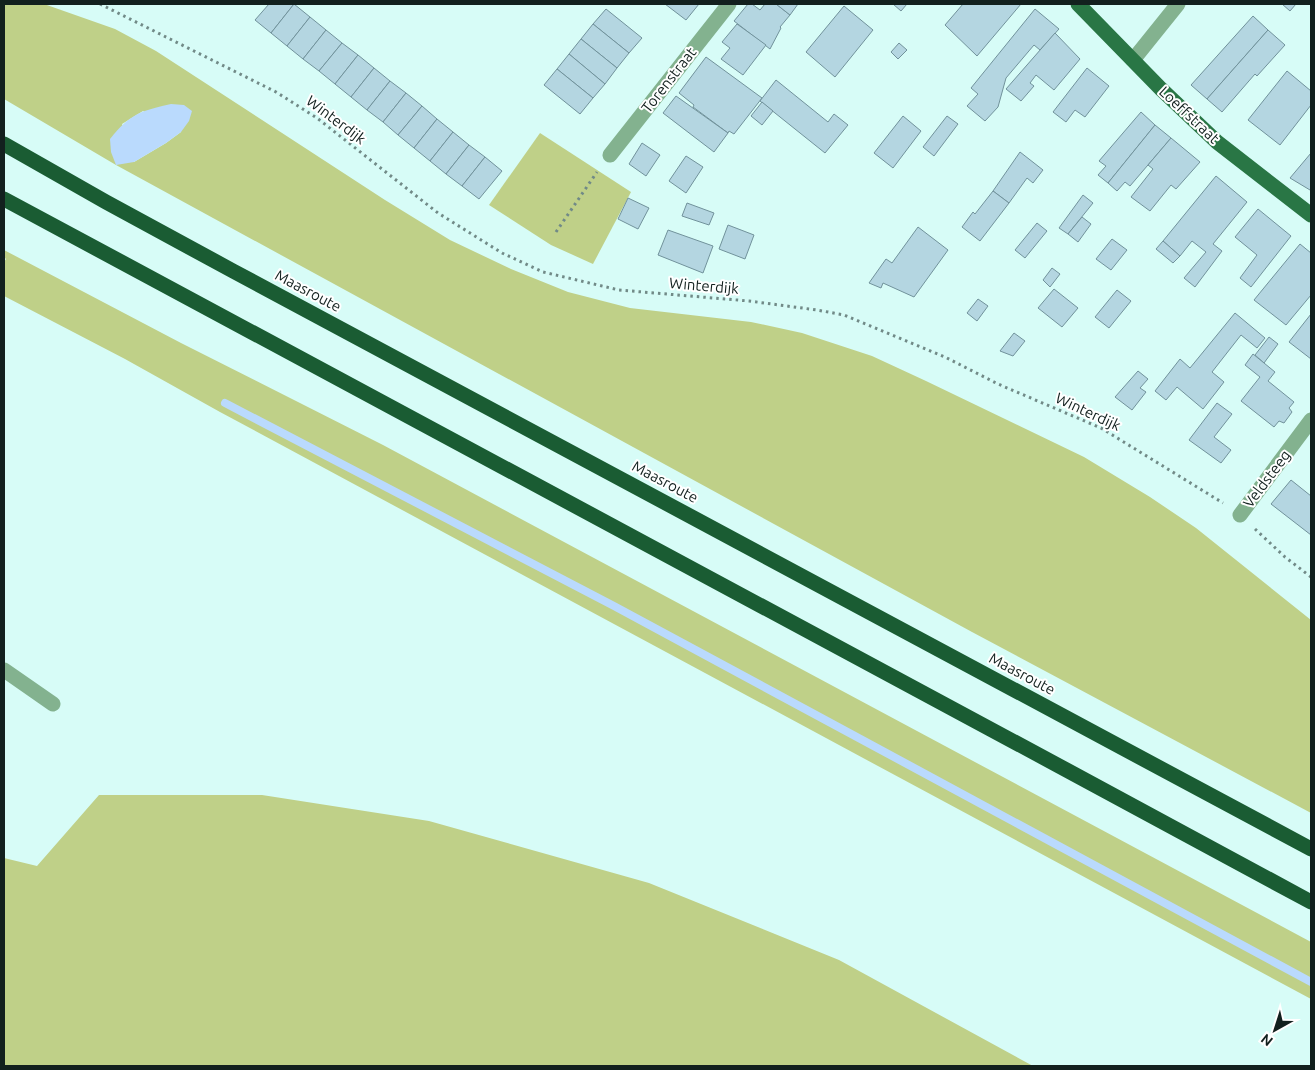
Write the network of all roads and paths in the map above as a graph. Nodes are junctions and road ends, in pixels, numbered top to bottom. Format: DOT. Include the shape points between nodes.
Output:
graph roads {
  1 [pos="100,4"];
  2 [pos="729,4"];
  3 [pos="1078,4"];
  4 [pos="1178,4"];
  5 [pos="1133,60"];
  6 [pos="4,144"];
  7 [pos="610,155"];
  8 [pos="4,199"];
  9 [pos="1311,215"];
  10 [pos="556,232"];
  11 [pos="1311,420"];
  12 [pos="1240,515"];
  13 [pos="1311,577"];
  14 [pos="4,670"];
  15 [pos="53,704"];
  16 [pos="1311,849"];
  17 [pos="1311,902"];
  1 -- 12 [label="path, Winterdijk" via="276,92 317,118 438,213 502,253 543,272 619,290 844,315 1101,428"];
  2 -- 7 [label="street, Torenstraat"];
  3 -- 5 [label="main road, Loeffstraat"];
  4 -- 5 [label="street"];
  5 -- 9 [label="main road, Loeffstraat" via="1217,142"];
  6 -- 16 [label="highway, Maasroute" via="233,271"];
  7 -- 10 [label="path"];
  8 -- 17 [label="highway"];
  11 -- 12 [label="street, Veldsteeg"];
  12 -- 13 [label="path, Winterdijk"];
  14 -- 15 [label="street"];
}
